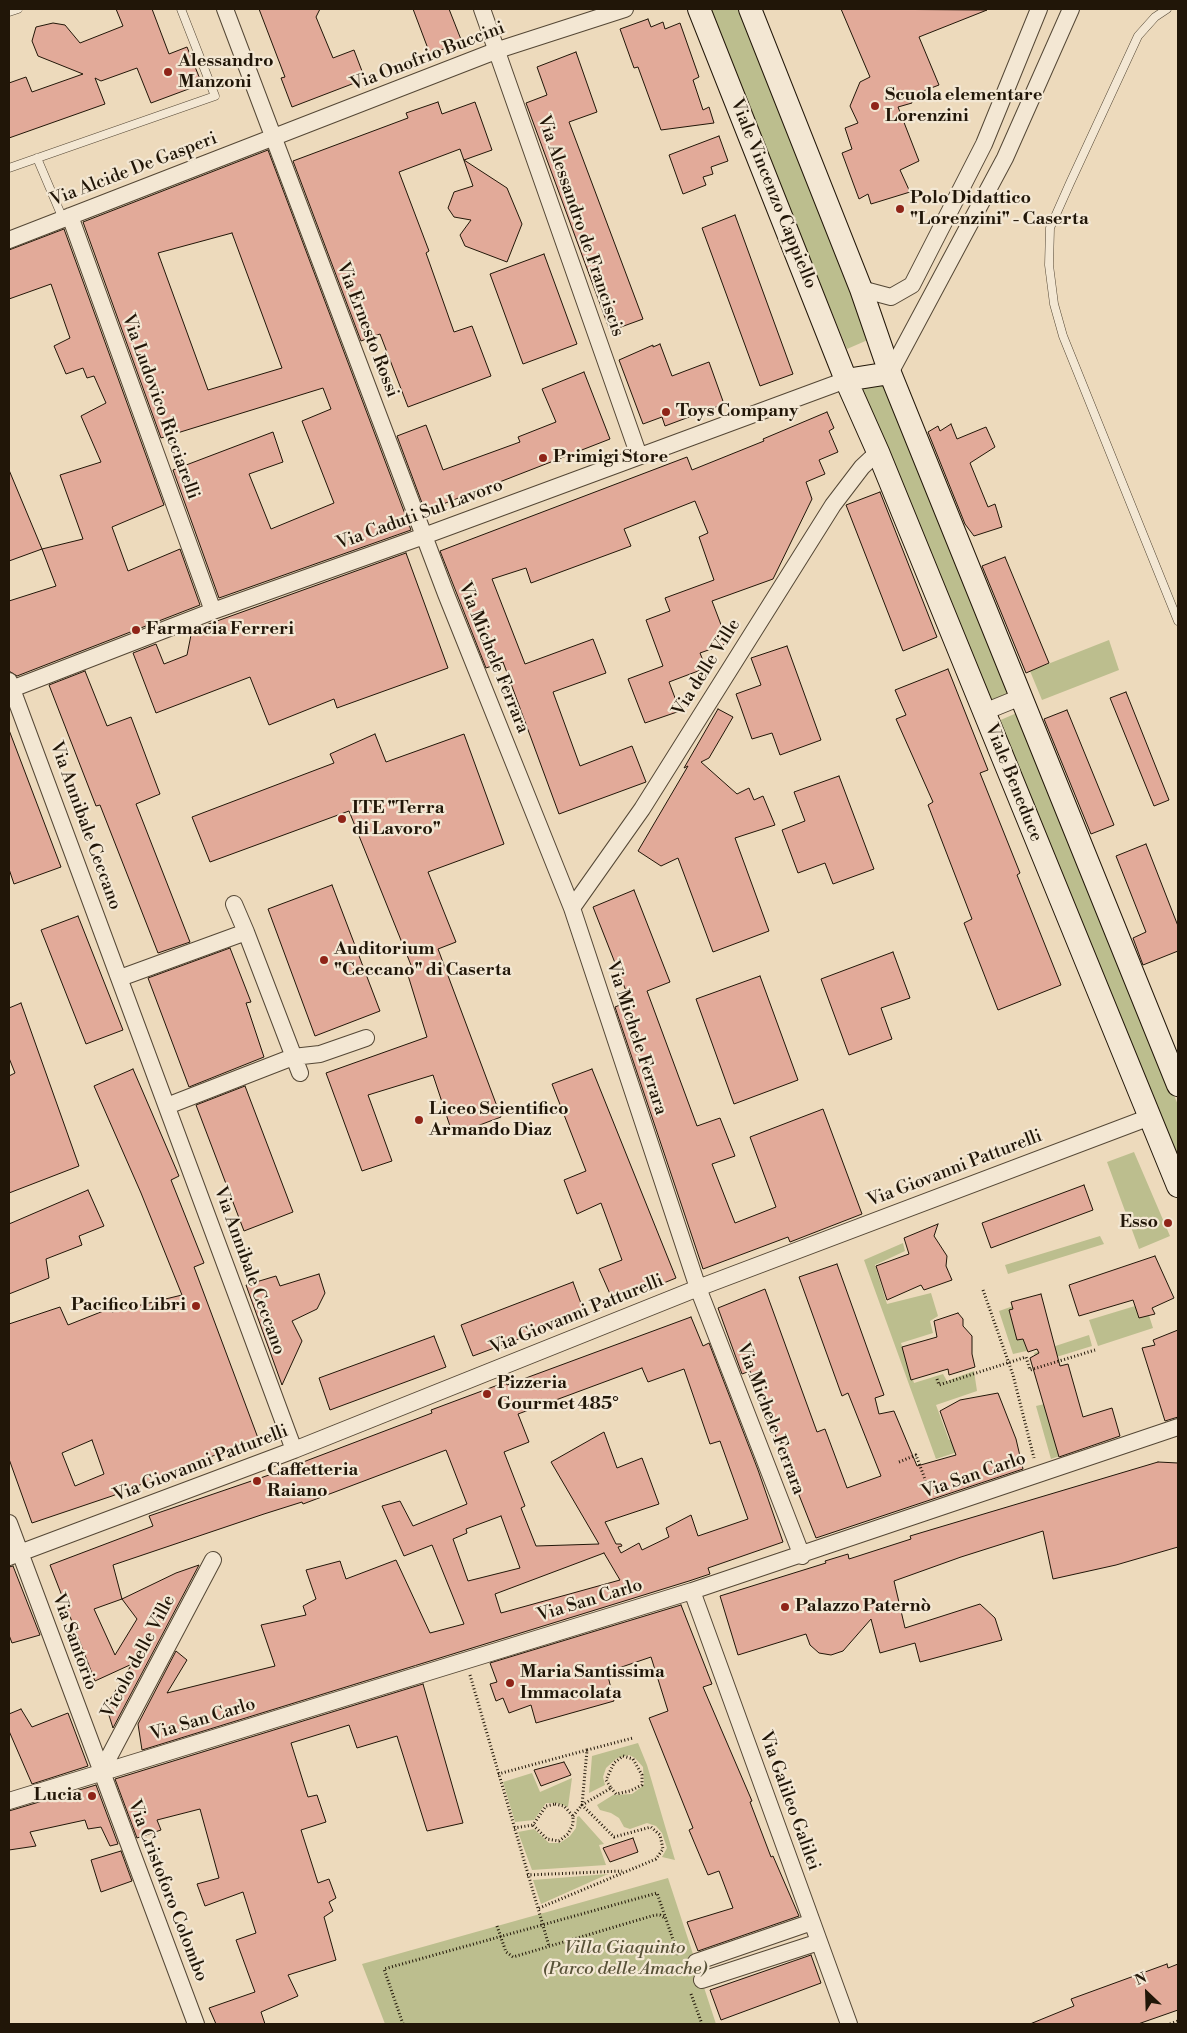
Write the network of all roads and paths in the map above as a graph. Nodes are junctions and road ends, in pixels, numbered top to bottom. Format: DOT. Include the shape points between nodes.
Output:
graph roads {
  1 [pos="18,9"];
  2 [pos="181,9"];
  3 [pos="225,9"];
  4 [pos="482,9"];
  5 [pos="625,9"];
  6 [pos="699,9"];
  7 [pos="750,9"];
  8 [pos="1039,9"];
  9 [pos="1071,9"];
  10 [pos="1167,9"];
  11 [pos="9,12"];
  12 [pos="597,13"];
  13 [pos="498,50"];
  14 [pos="273,138"];
  15 [pos="37,158"];
  16 [pos="9,168"];
  17 [pos="66,217"];
  18 [pos="9,240"];
  19 [pos="861,289"];
  20 [pos="890,373"];
  21 [pos="846,380"];
  22 [pos="878,452"];
  23 [pos="639,456"];
  24 [pos="424,536"];
  25 [pos="213,611"];
  26 [pos="1178,621"];
  27 [pos="10,686"];
  28 [pos="1021,697"];
  29 [pos="984,712"];
  30 [pos="234,904"];
  31 [pos="572,908"];
  32 [pos="246,932"];
  33 [pos="120,978"];
  34 [pos="366,1038"];
  35 [pos="293,1056"];
  36 [pos="300,1073"];
  37 [pos="1178,1085"];
  38 [pos="167,1106"];
  39 [pos="1150,1117"];
  40 [pos="1178,1186"];
  41 [pos="698,1288"];
  42 [pos="983,1290"];
  43 [pos="1095,1350"];
  44 [pos="1009,1362"];
  45 [pos="937,1379"];
  46 [pos="1175,1431"];
  47 [pos="294,1450"];
  48 [pos="898,1462"];
  49 [pos="1038,1475"];
  50 [pos="936,1510"];
  51 [pos="9,1522"];
  52 [pos="14,1555"];
  53 [pos="802,1556"];
  54 [pos="213,1560"];
  55 [pos="692,1591"];
  56 [pos="466,1660"];
  57 [pos="633,1738"];
  58 [pos="587,1750"];
  59 [pos="101,1772"];
  60 [pos="498,1774"];
  61 [pos="611,1788"];
  62 [pos="9,1801"];
  63 [pos="582,1805"];
  64 [pos="573,1816"];
  65 [pos="534,1825"];
  66 [pos="514,1828"];
  67 [pos="626,1870"];
  68 [pos="527,1875"];
  69 [pos="537,1909"];
  70 [pos="666,1918"];
  71 [pos="812,1922"];
  72 [pos="543,1925"];
  73 [pos="497,1926"];
  74 [pos="501,1937"];
  75 [pos="819,1942"];
  76 [pos="549,1946"];
  77 [pos="688,1961"];
  78 [pos="695,1983"];
  79 [pos="1178,2021"];
  80 [pos="196,2024"];
  81 [pos="403,2024"];
  82 [pos="702,2024"];
  83 [pos="849,2024"];
  84 [pos="1170,2024"];
  1 -- 11 [label="lane"];
  2 -- 15 [label="lane" via="215,96"];
  3 -- 14 [label="street, Via Ernesto Rossi"];
  4 -- 13 [label="street, Via Alessandro de Franciscis"];
  5 -- 12 [label="street, Via Onofrio Buccini"];
  6 -- 21 [label="street, Viale Vincenzo Cappiello"];
  7 -- 19 [label="street"];
  8 -- 19 [label="street" via="984,144 912,285 892,297"];
  9 -- 20 [label="street" via="1005,158"];
  10 -- 26 [label="lane" via="1138,36 1070,182 1050,228 1049,264 1054,304 1064,336"];
  12 -- 13 [label="street, Via Onofrio Buccini"];
  13 -- 14 [label="street, Via Onofrio Buccini"];
  13 -- 23 [label="street, Via Alessandro de Franciscis"];
  14 -- 17 [label="street, Via Alcide De Gasperi"];
  14 -- 24 [label="street, Via Ernesto Rossi"];
  15 -- 16 [label="lane"];
  15 -- 17 [label="lane"];
  17 -- 18 [label="street, Via Alcide De Gasperi"];
  17 -- 25 [label="street, Via Ludovico Ricciarelli"];
  19 -- 20 [label="street"];
  20 -- 21 [label="street"];
  20 -- 28 [label="street"];
  21 -- 22 [label="street, Viale Beneduce"];
  21 -- 23 [label="street, Via Caduti Sul Lavoro"];
  22 -- 29 [label="street, Viale Beneduce"];
  22 -- 31 [label="street, Via delle Ville" via="862,467 833,506 642,810"];
  23 -- 24 [label="street, Via Caduti Sul Lavoro"];
  24 -- 25 [label="street, Via Caduti Sul Lavoro"];
  24 -- 31 [label="street, Via Michele Ferrara"];
  25 -- 27 [label="street, Via Caduti Sul Lavoro"];
  27 -- 33 [label="street, Via Annibale Ceccano"];
  28 -- 29 [label="street"];
  28 -- 37 [label="street"];
  29 -- 39 [label="street, Viale Beneduce"];
  30 -- 32 [label="street"];
  31 -- 41 [label="street, Via Michele Ferrara"];
  32 -- 33 [label="street"];
  32 -- 35 [label="street"];
  33 -- 38 [label="street, Via Annibale Ceccano"];
  34 -- 35 [label="street" via="320,1054"];
  35 -- 36 [label="street"];
  35 -- 38 [label="street"];
  38 -- 47 [label="street, Via Annibale Ceccano"];
  39 -- 40 [label="street, Viale Beneduce"];
  39 -- 41 [label="street, Via Giovanni Patturelli"];
  41 -- 47 [label="street, Via Giovanni Patturelli"];
  41 -- 53 [label="street, Via Michele Ferrara"];
  42 -- 44 [label="path"];
  43 -- 44 [label="path" via="1030,1370 1026,1357"];
  44 -- 45 [label="path" via="939,1385"];
  44 -- 49 [label="path"];
  46 -- 49 [label="street, Via San Carlo"];
  47 -- 52 [label="street, Via Giovanni Patturelli"];
  48 -- 50 [label="path" via="916,1455"];
  49 -- 50 [label="street, Via San Carlo"];
  50 -- 53 [label="street, Via San Carlo"];
  51 -- 52 [label="street, Via Santorio"];
  52 -- 59 [label="street, Via Santorio"];
  53 -- 55 [label="street, Via San Carlo"];
  54 -- 59 [label="street, Vicolo delle Ville"];
  55 -- 56 [label="street, Via San Carlo"];
  55 -- 71 [label="street, Via Galileo Galilei"];
  56 -- 59 [label="street, Via San Carlo"];
  56 -- 60 [label="path"];
  57 -- 58 [label="path"];
  58 -- 60 [label="path"];
  58 -- 63 [label="path"];
  59 -- 62 [label="street, Via San Carlo"];
  59 -- 80 [label="street, Via Cristoforo Colombo"];
  60 -- 66 [label="path"];
  61 -- 61 [label="path" via="606,1780 614,1763 623,1756 633,1759 642,1775 642,1785 616,1794"];
  61 -- 63 [label="path"];
  63 -- 64 [label="path"];
  63 -- 67 [label="path" via="614,1837 651,1827 660,1835 663,1849 656,1859"];
  64 -- 65 [label="path" via="564,1806 554,1804 546,1806"];
  64 -- 65 [label="path" via="568,1834 560,1841 547,1839"];
  65 -- 66 [label="path"];
  66 -- 68 [label="path"];
  67 -- 68 [label="path"];
  67 -- 69 [label="path"];
  68 -- 69 [label="path"];
  69 -- 72 [label="path"];
  70 -- 72 [label="path" via="657,1893"];
  70 -- 76 [label="path" via="654,1915"];
  70 -- 77 [label="path"];
  71 -- 75 [label="street, Via Galileo Galilei"];
  71 -- 77 [label="street"];
  72 -- 74 [label="path"];
  72 -- 76 [label="path"];
  73 -- 74 [label="path"];
  74 -- 76 [label="path" via="506,1952 513,1957"];
  74 -- 81 [label="path" via="384,1969"];
  75 -- 78 [label="street"];
  75 -- 83 [label="street, Via Galileo Galilei"];
  78 -- 82 [label="path"];
  79 -- 84 [label="path"];
}
